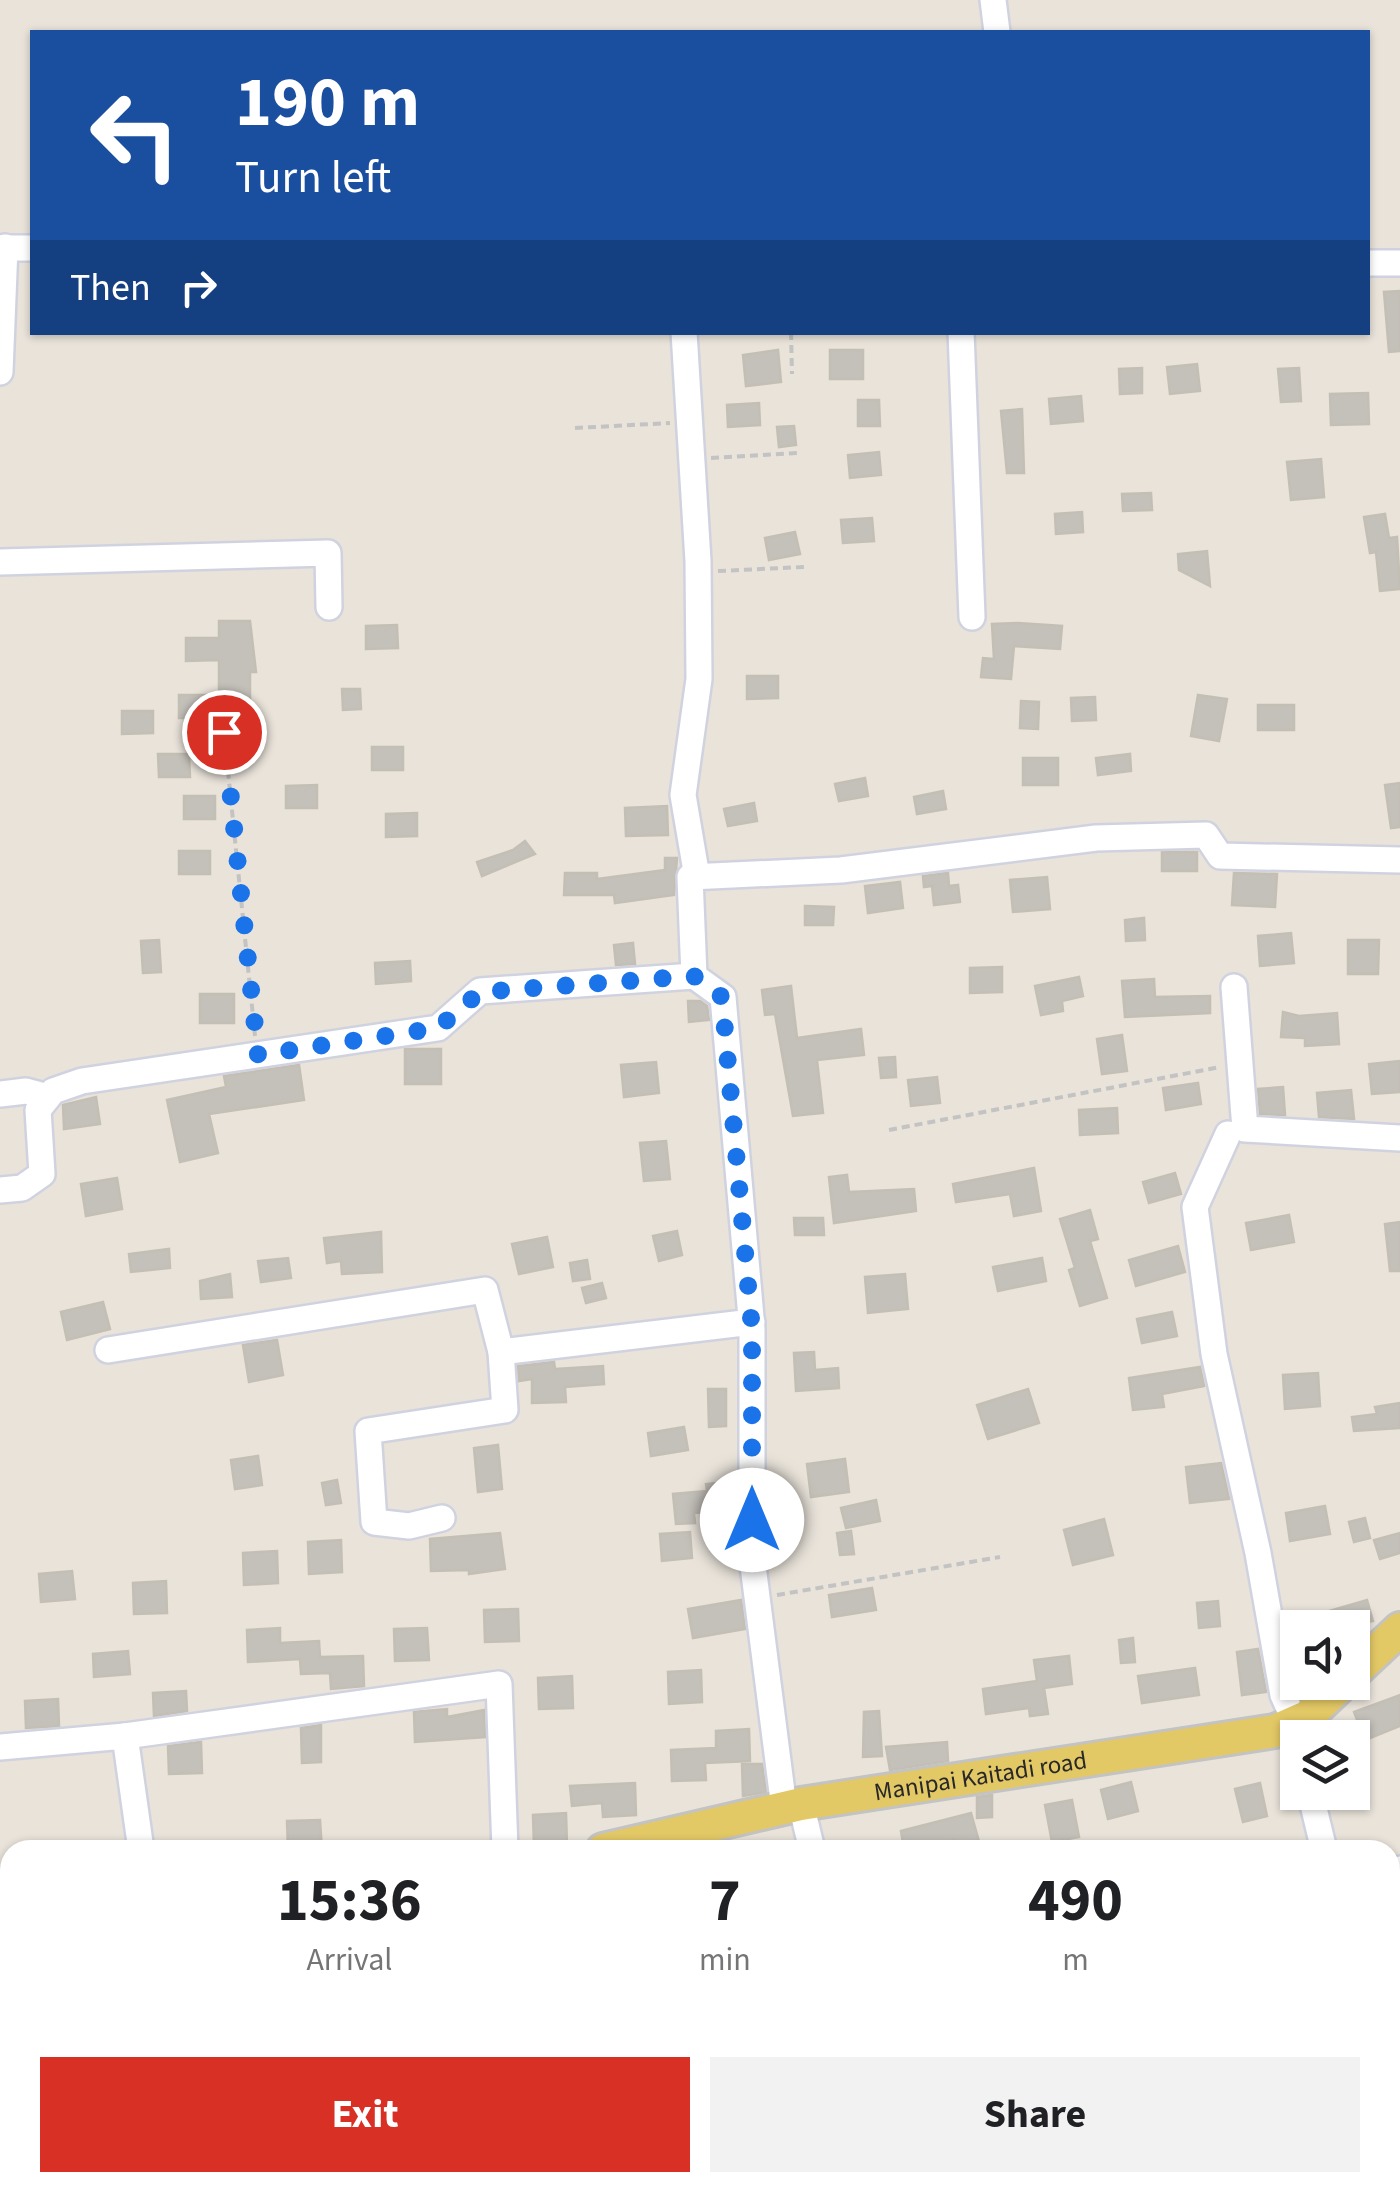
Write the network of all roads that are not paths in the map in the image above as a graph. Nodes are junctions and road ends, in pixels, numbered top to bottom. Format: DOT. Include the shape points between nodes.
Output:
graph roads {
  1 [pos="993,0"];
  2 [pos="997,30"];
  3 [pos="2,247"];
  4 [pos="30,248"];
  5 [pos="1400,262"];
  6 [pos="1370,263"];
  7 [pos="684,335"];
  8 [pos="961,335"];
  9 [pos="0,372"];
  10 [pos="0,562"];
  11 [pos="329,606"];
  12 [pos="972,617"];
  13 [pos="1400,860"];
  14 [pos="697,877"];
  15 [pos="694,976"];
  16 [pos="1234,987"];
  17 [pos="0,1094"];
  18 [pos="48,1096"];
  19 [pos="1228,1134"];
  20 [pos="1400,1138"];
  21 [pos="0,1190"];
  22 [pos="752,1322"];
  23 [pos="108,1350"];
  24 [pos="501,1352"];
  25 [pos="442,1518"];
  26 [pos="1400,1629"];
  27 [pos="1370,1657"];
  28 [pos="1326,1700"];
  29 [pos="1292,1720"];
  30 [pos="1306,1720"];
  31 [pos="1280,1733"];
  32 [pos="125,1736"];
  33 [pos="0,1747"];
  34 [pos="792,1806"];
  35 [pos="1314,1810"];
  36 [pos="140,1840"];
  37 [pos="504,1840"];
  38 [pos="645,1840"];
  39 [pos="807,1840"];
  40 [pos="1322,1840"];
  1 -- 2 [label="street"];
  3 -- 4 [label="street"];
  3 -- 9 [label="street"];
  5 -- 6 [label="street"];
  7 -- 14 [label="street" via="699,679 682,795"];
  8 -- 12 [label="street"];
  10 -- 11 [label="street" via="328,553"];
  13 -- 14 [label="street" via="1220,856 1206,835 1192,835 1096,838 841,870"];
  14 -- 15 [label="street" via="690,877"];
  15 -- 18 [label="street" via="480,992 438,1028 82,1081"];
  15 -- 22 [label="street" via="722,997"];
  16 -- 20 [label="street" via="1245,1128"];
  17 -- 18 [label="street"];
  18 -- 21 [label="street" via="38,1110 42,1174 22,1188"];
  19 -- 29 [label="street" via="1195,1208 1214,1354"];
  22 -- 24 [label="street"];
  22 -- 34 [label="street" via="752,1558"];
  23 -- 24 [label="street" via="486,1290"];
  24 -- 25 [label="street" via="505,1410 368,1431 374,1522 409,1526"];
  26 -- 27 [label="main road"];
  28 -- 30 [label="main road, Manipai Kaitadi road"];
  31 -- 34 [label="main road, Manipai Kaitadi road"];
  32 -- 33 [label="street"];
  32 -- 36 [label="street"];
  32 -- 37 [label="street" via="499,1684"];
  34 -- 38 [label="main road, Manipai Kaitadi road"];
  34 -- 39 [label="street"];
  35 -- 40 [label="street"];
}
